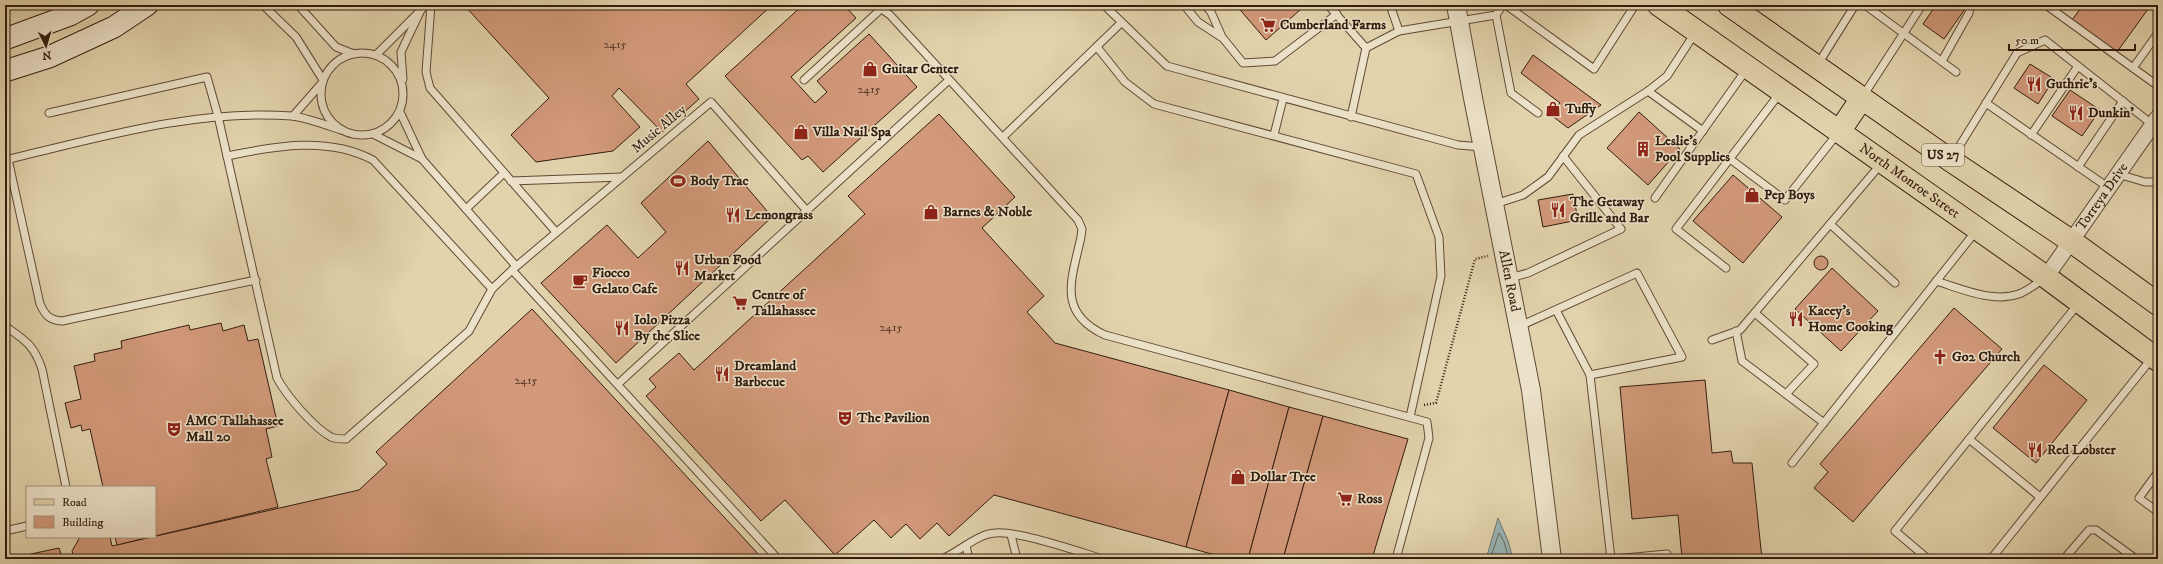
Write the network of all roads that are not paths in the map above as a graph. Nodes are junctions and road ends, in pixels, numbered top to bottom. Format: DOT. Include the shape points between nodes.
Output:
graph roads {
  1 [pos="88,5"];
  2 [pos="147,5"];
  3 [pos="263,5"];
  4 [pos="298,5"];
  5 [pos="426,5"];
  6 [pos="431,5"];
  7 [pos="1104,5"];
  8 [pos="1184,5"];
  9 [pos="1204,5"];
  10 [pos="1328,5"];
  11 [pos="1390,5"];
  12 [pos="1504,5"];
  13 [pos="1635,5"];
  14 [pos="1659,5"];
  15 [pos="1855,5"];
  16 [pos="1865,5"];
  17 [pos="1922,5"];
  18 [pos="1970,5"];
  19 [pos="2046,5"];
  20 [pos="879,7"];
  21 [pos="1737,7"];
  22 [pos="2054,7"];
  23 [pos="420,12"];
  24 [pos="1458,13"];
  25 [pos="1337,14"];
  26 [pos="1496,15"];
  27 [pos="1121,23"];
  28 [pos="1399,31"];
  29 [pos="1696,31"];
  30 [pos="1904,33"];
  31 [pos="2158,33"];
  32 [pos="1222,37"];
  33 [pos="5,39"];
  34 [pos="1097,47"];
  35 [pos="1366,48"];
  36 [pos="354,54"];
  37 [pos="376,55"];
  38 [pos="1942,61"];
  39 [pos="1817,66"];
  40 [pos="2078,66"];
  41 [pos="1748,67"];
  42 [pos="2133,68"];
  43 [pos="5,71"];
  44 [pos="1956,72"];
  45 [pos="804,80"];
  46 [pos="949,80"];
  47 [pos="322,82"];
  48 [pos="403,85"];
  49 [pos="2158,86"];
  50 [pos="1648,91"];
  51 [pos="1782,91"];
  52 [pos="1283,98"];
  53 [pos="1862,98"];
  54 [pos="2123,101"];
  55 [pos="1986,103"];
  56 [pos="49,112"];
  57 [pos="400,112"];
  58 [pos="1538,114"];
  59 [pos="218,116"];
  60 [pos="293,116"];
  61 [pos="1351,117"];
  62 [pos="2155,121"];
  63 [pos="341,130"];
  64 [pos="1702,131"];
  65 [pos="1839,132"];
  66 [pos="373,134"];
  67 [pos="2031,135"];
  68 [pos="1274,136"];
  69 [pos="1003,137"];
  70 [pos="1483,147"];
  71 [pos="227,156"];
  72 [pos="1563,156"];
  73 [pos="6,159"];
  74 [pos="422,159"];
  75 [pos="1730,159"];
  76 [pos="1950,160"];
  77 [pos="1883,162"];
  78 [pos="2078,167"];
  79 [pos="504,173"];
  80 [pos="2118,174"];
  81 [pos="622,176"];
  82 [pos="511,181"];
  83 [pos="2158,182"];
  84 [pos="2109,188"];
  85 [pos="1655,198"];
  86 [pos="1495,204"];
  87 [pos="466,209"];
  88 [pos="807,211"];
  89 [pos="1830,224"];
  90 [pos="1978,229"];
  91 [pos="556,232"];
  92 [pos="2071,241"];
  93 [pos="514,268"];
  94 [pos="1726,268"];
  95 [pos="2046,277"];
  96 [pos="1509,278"];
  97 [pos="256,280"];
  98 [pos="1936,281"];
  99 [pos="1895,283"];
  100 [pos="492,289"];
  101 [pos="2080,302"];
  102 [pos="2158,304"];
  103 [pos="1556,310"];
  104 [pos="1755,313"];
  105 [pos="5,326"];
  106 [pos="1518,326"];
  107 [pos="1736,331"];
  108 [pos="1712,340"];
  109 [pos="2156,358"];
  110 [pos="1590,375"];
  111 [pos="618,384"];
  112 [pos="1786,394"];
  113 [pos="1410,417"];
  114 [pos="1824,423"];
  115 [pos="1969,439"];
  116 [pos="1792,463"];
  117 [pos="2158,472"];
  118 [pos="66,486"];
  119 [pos="2040,497"];
  120 [pos="2158,512"];
  121 [pos="26,526"];
  122 [pos="5,531"];
  123 [pos="1011,535"];
  124 [pos="966,546"];
  125 [pos="1667,554"];
  126 [pos="778,559"];
  127 [pos="942,559"];
  128 [pos="969,559"];
  129 [pos="1017,559"];
  130 [pos="1103,559"];
  131 [pos="1396,559"];
  132 [pos="1552,559"];
  133 [pos="1611,559"];
  134 [pos="1614,559"];
  135 [pos="1928,559"];
  136 [pos="1991,559"];
  137 [pos="2064,559"];
  138 [pos="2134,559"];
  1 -- 33 [label="main road" via="70,15"];
  2 -- 43 [label="main road" via="114,27 49,57"];
  3 -- 47 [label="lane" via="296,38"];
  4 -- 36 [label="lane" via="336,47"];
  5 -- 23 [label="lane"];
  6 -- 79 [label="lane" via="426,72 430,88"];
  7 -- 27 [label="lane"];
  8 -- 32 [label="lane" via="1198,22"];
  9 -- 32 [label="lane" via="1211,12"];
  10 -- 25 [label="lane"];
  11 -- 28 [label="lane"];
  12 -- 13 [label="lane" via="1594,69"];
  12 -- 26 [label="lane"];
  14 -- 29 [label="main road, North Monroe Street / US 27"];
  15 -- 39 [label="lane"];
  16 -- 30 [label="lane"];
  17 -- 30 [label="lane"];
  18 -- 38 [label="lane" via="1969,13"];
  19 -- 22 [label="lane"];
  20 -- 45 [label="lane"];
  20 -- 46 [label="lane" via="890,15"];
  21 -- 39 [label="main road, US 27"];
  22 -- 42 [label="lane"];
  23 -- 37 [label="lane"];
  23 -- 48 [label="lane" via="401,52"];
  24 -- 26 [label="lane"];
  24 -- 28 [label="lane"];
  24 -- 70 [label="street, Allen Road"];
  25 -- 32 [label="lane" via="1275,61 1243,63"];
  25 -- 35 [label="lane"];
  26 -- 58 [label="lane" via="1511,93"];
  27 -- 34 [label="lane"];
  27 -- 52 [label="lane" via="1167,66"];
  28 -- 35 [label="lane"];
  29 -- 41 [label="main road, North Monroe Street / US 27"];
  29 -- 50 [label="lane" via="1667,76"];
  30 -- 38 [label="lane"];
  30 -- 53 [label="lane"];
  31 -- 42 [label="lane"];
  34 -- 68 [label="lane" via="1125,82 1154,104"];
  34 -- 69 [label="lane"];
  35 -- 61 [label="lane"];
  36 -- 37 [label="lane" via="362,52"];
  36 -- 47 [label="lane" via="336,61"];
  37 -- 48 [label="lane" via="388,61 398,72"];
  38 -- 44 [label="lane"];
  39 -- 53 [label="main road, US 27"];
  40 -- 54 [label="lane"];
  40 -- 55 [label="lane" via="2045,40 2017,53"];
  40 -- 67 [label="lane"];
  41 -- 51 [label="main road, North Monroe Street / US 27"];
  41 -- 64 [label="lane"];
  42 -- 49 [label="lane"];
  46 -- 69 [label="lane"];
  46 -- 88 [label="lane"];
  47 -- 60 [label="lane"];
  47 -- 63 [label="lane" via="320,97 324,110 331,122"];
  48 -- 57 [label="lane" via="404,98"];
  50 -- 64 [label="lane"];
  50 -- 72 [label="lane" via="1579,135"];
  51 -- 65 [label="main road, North Monroe Street / US 27"];
  51 -- 75 [label="lane"];
  52 -- 61 [label="lane"];
  52 -- 68 [label="lane"];
  53 -- 65 [label="main road"];
  53 -- 76 [label="main road, US 27"];
  54 -- 62 [label="lane"];
  54 -- 78 [label="lane"];
  55 -- 67 [label="lane"];
  55 -- 76 [label="lane"];
  56 -- 59 [label="lane, Music Alley" via="207,77"];
  57 -- 66 [label="lane" via="392,123"];
  57 -- 74 [label="lane"];
  59 -- 60 [label="lane"];
  59 -- 71 [label="lane, Music Alley"];
  59 -- 73 [label="lane" via="173,122"];
  60 -- 63 [label="lane"];
  61 -- 70 [label="lane" via="1458,145"];
  62 -- 80 [label="street, Torreya Drive"];
  63 -- 66 [label="lane" via="354,135"];
  64 -- 85 [label="lane"];
  65 -- 75 [label="lane" via="1785,200"];
  65 -- 77 [label="main road, North Monroe Street / US 27"];
  66 -- 74 [label="lane"];
  67 -- 78 [label="lane"];
  68 -- 113 [label="lane" via="1416,174 1439,236 1441,276"];
  69 -- 113 [label="lane" via="1078,220 1082,229 1070,291 1077,314 1093,329"];
  70 -- 86 [label="street, Allen Road"];
  71 -- 97 [label="lane, Music Alley"];
  71 -- 100 [label="lane" via="311,144 347,149 373,160"];
  72 -- 86 [label="lane" via="1548,177 1523,195"];
  72 -- 96 [label="lane" via="1621,229 1528,273"];
  73 -- 97 [label="lane" via="40,304 44,314 52,320 62,322"];
  74 -- 87 [label="lane"];
  75 -- 94 [label="lane" via="1676,229"];
  76 -- 92 [label="main road, US 27"];
  77 -- 89 [label="lane"];
  77 -- 90 [label="main road, North Monroe Street / US 27"];
  78 -- 84 [label="lane"];
  79 -- 82 [label="lane"];
  79 -- 87 [label="lane"];
  80 -- 83 [label="lane" via="2144,182"];
  80 -- 84 [label="street, Torreya Drive"];
  81 -- 82 [label="lane"];
  81 -- 88 [label="lane, Music Alley" via="712,102"];
  81 -- 91 [label="lane, Music Alley"];
  82 -- 91 [label="lane"];
  84 -- 92 [label="street, Torreya Drive"];
  86 -- 96 [label="street, Allen Road"];
  87 -- 93 [label="lane"];
  88 -- 111 [label="lane"];
  89 -- 99 [label="lane"];
  89 -- 104 [label="lane"];
  90 -- 95 [label="main road, North Monroe Street / US 27"];
  90 -- 98 [label="lane"];
  91 -- 93 [label="lane, Music Alley"];
  92 -- 95 [label="street, Torreya Drive"];
  92 -- 102 [label="main road, US 27"];
  93 -- 100 [label="lane, Music Alley"];
  93 -- 111 [label="lane"];
  95 -- 98 [label="lane" via="2020,293 2002,297 1989,296"];
  95 -- 101 [label="main road, North Monroe Street / US 27"];
  96 -- 106 [label="street, Allen Road"];
  97 -- 100 [label="lane, Music Alley" via="277,378 318,428 332,438 338,439 346,439 469,331"];
  98 -- 114 [label="lane"];
  101 -- 109 [label="main road, North Monroe Street / US 27"];
  101 -- 115 [label="lane"];
  103 -- 106 [label="lane"];
  103 -- 110 [label="lane"];
  103 -- 110 [label="lane" via="1637,273 1682,357"];
  104 -- 107 [label="lane" via="1740,330"];
  104 -- 112 [label="lane" via="1814,364"];
  105 -- 118 [label="lane" via="30,343 37,354"];
  106 -- 132 [label="street, Allen Road" via="1536,421"];
  107 -- 108 [label="lane"];
  107 -- 112 [label="lane" via="1742,361"];
  109 -- 119 [label="lane"];
  110 -- 133 [label="lane"];
  111 -- 126 [label="lane"];
  112 -- 114 [label="lane"];
  113 -- 131 [label="lane" via="1427,422 1429,438"];
  114 -- 116 [label="lane"];
  115 -- 119 [label="lane"];
  115 -- 135 [label="lane" via="1894,532"];
  117 -- 120 [label="lane" via="2139,498"];
  119 -- 136 [label="lane"];
  121 -- 122 [label="lane"];
  123 -- 124 [label="lane" via="994,533"];
  123 -- 129 [label="lane"];
  123 -- 130 [label="lane"];
  124 -- 127 [label="lane"];
  124 -- 128 [label="lane"];
  125 -- 134 [label="lane"];
  137 -- 138 [label="lane" via="2089,530 2096,530"];
}
